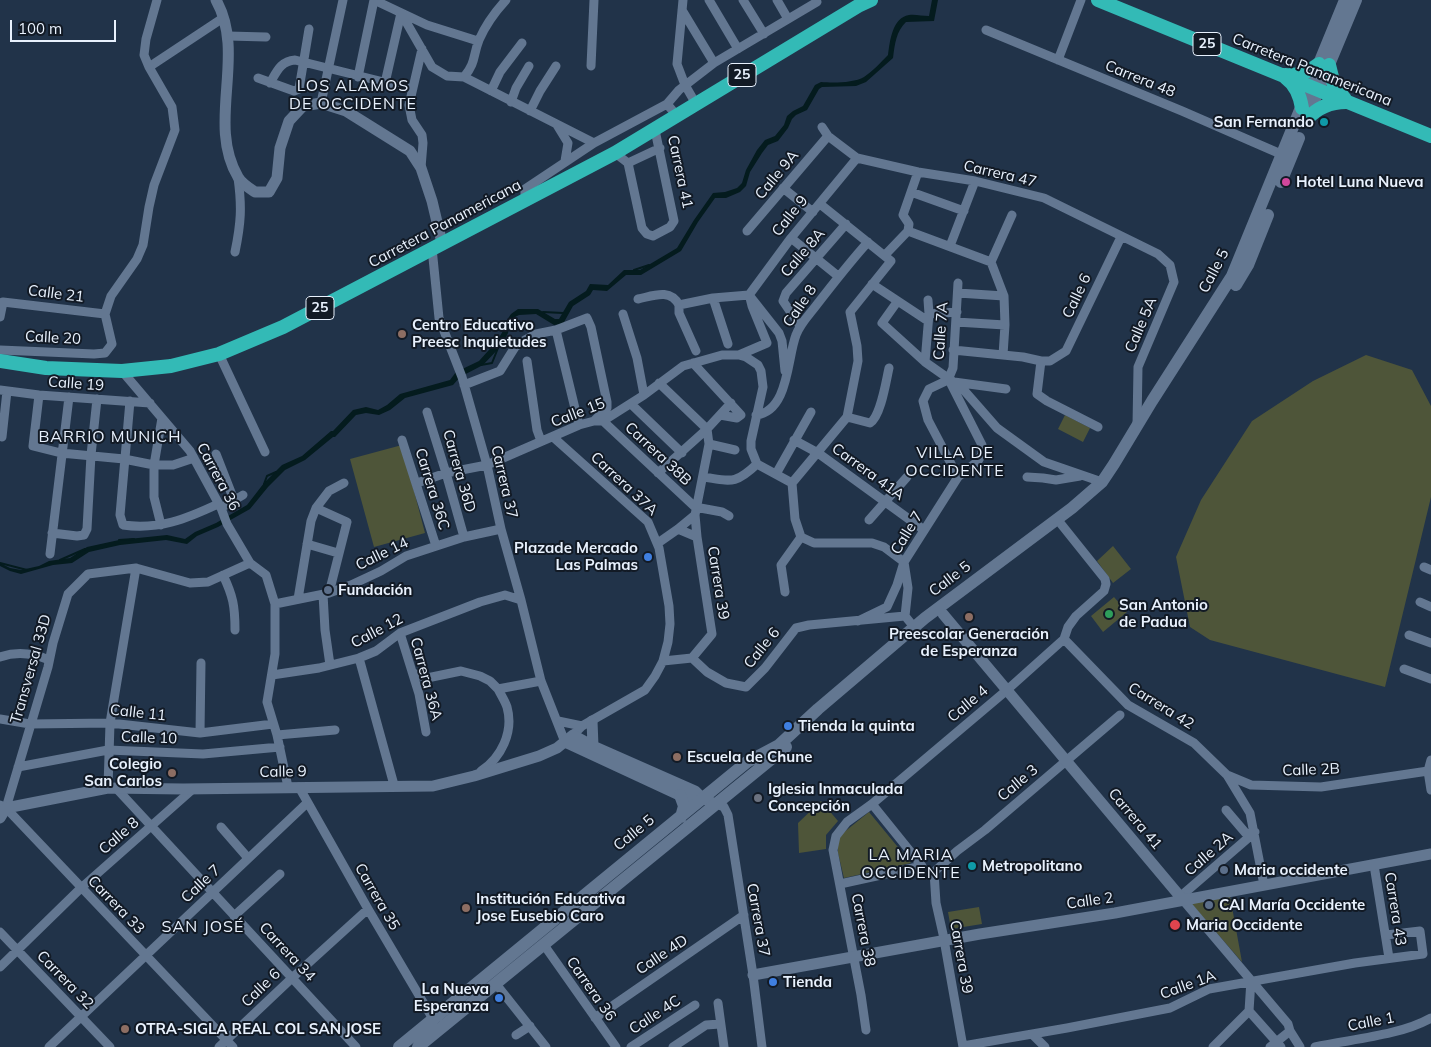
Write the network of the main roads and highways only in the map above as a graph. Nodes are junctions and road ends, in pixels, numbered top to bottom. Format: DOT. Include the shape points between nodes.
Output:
graph roads {
  1 [pos="871,0"];
  2 [pos="1098,0"];
  3 [pos="1345,0"];
  4 [pos="1356,0"];
  5 [pos="1324,65"];
  6 [pos="1282,75"];
  7 [pos="1315,88"];
  8 [pos="1347,102"];
  9 [pos="1304,113"];
  10 [pos="1431,136"];
  11 [pos="0,361"];
  12 [pos="680,795"];
  13 [pos="681,817"];
  14 [pos="667,835"];
  15 [pos="399,1047"];
  16 [pos="418,1047"];
  1 -- 11 [label="highway, Carretera Panamericana / 25" via="614,153 283,327 219,354 171,366 122,372 46,368"];
  2 -- 6 [label="highway, Carretera Panamericana / 25"];
  3 -- 5 [label="main road, Calle 5"];
  4 -- 5 [label="main road, Calle 5"];
  5 -- 6 [label="highway" via="1302,74"];
  5 -- 7 [label="main road, Calle 5"];
  5 -- 8 [label="highway"];
  6 -- 7 [label="highway, Carretera Panamericana / 25"];
  6 -- 9 [label="highway" via="1296,89"];
  7 -- 8 [label="highway, Carretera Panamericana / 25"];
  7 -- 9 [label="main road, Calle 5"];
  8 -- 9 [label="highway" via="1329,103"];
  8 -- 10 [label="highway, Carretera Panamericana / 25"];
  9 -- 13 [label="main road, Calle 5" via="1232,276 1102,482 937,608 779,745 747,762"];
  9 -- 14 [label="main road, Calle 5" via="1248,265 1119,469 1099,493 943,614 716,804"];
  12 -- 13 [label="main road" via="684,806"];
  13 -- 14 [label="main road, Calle 5"];
  14 -- 15 [label="main road, Calle 5"];
  14 -- 16 [label="main road, Calle 5" via="544,945"];
}
